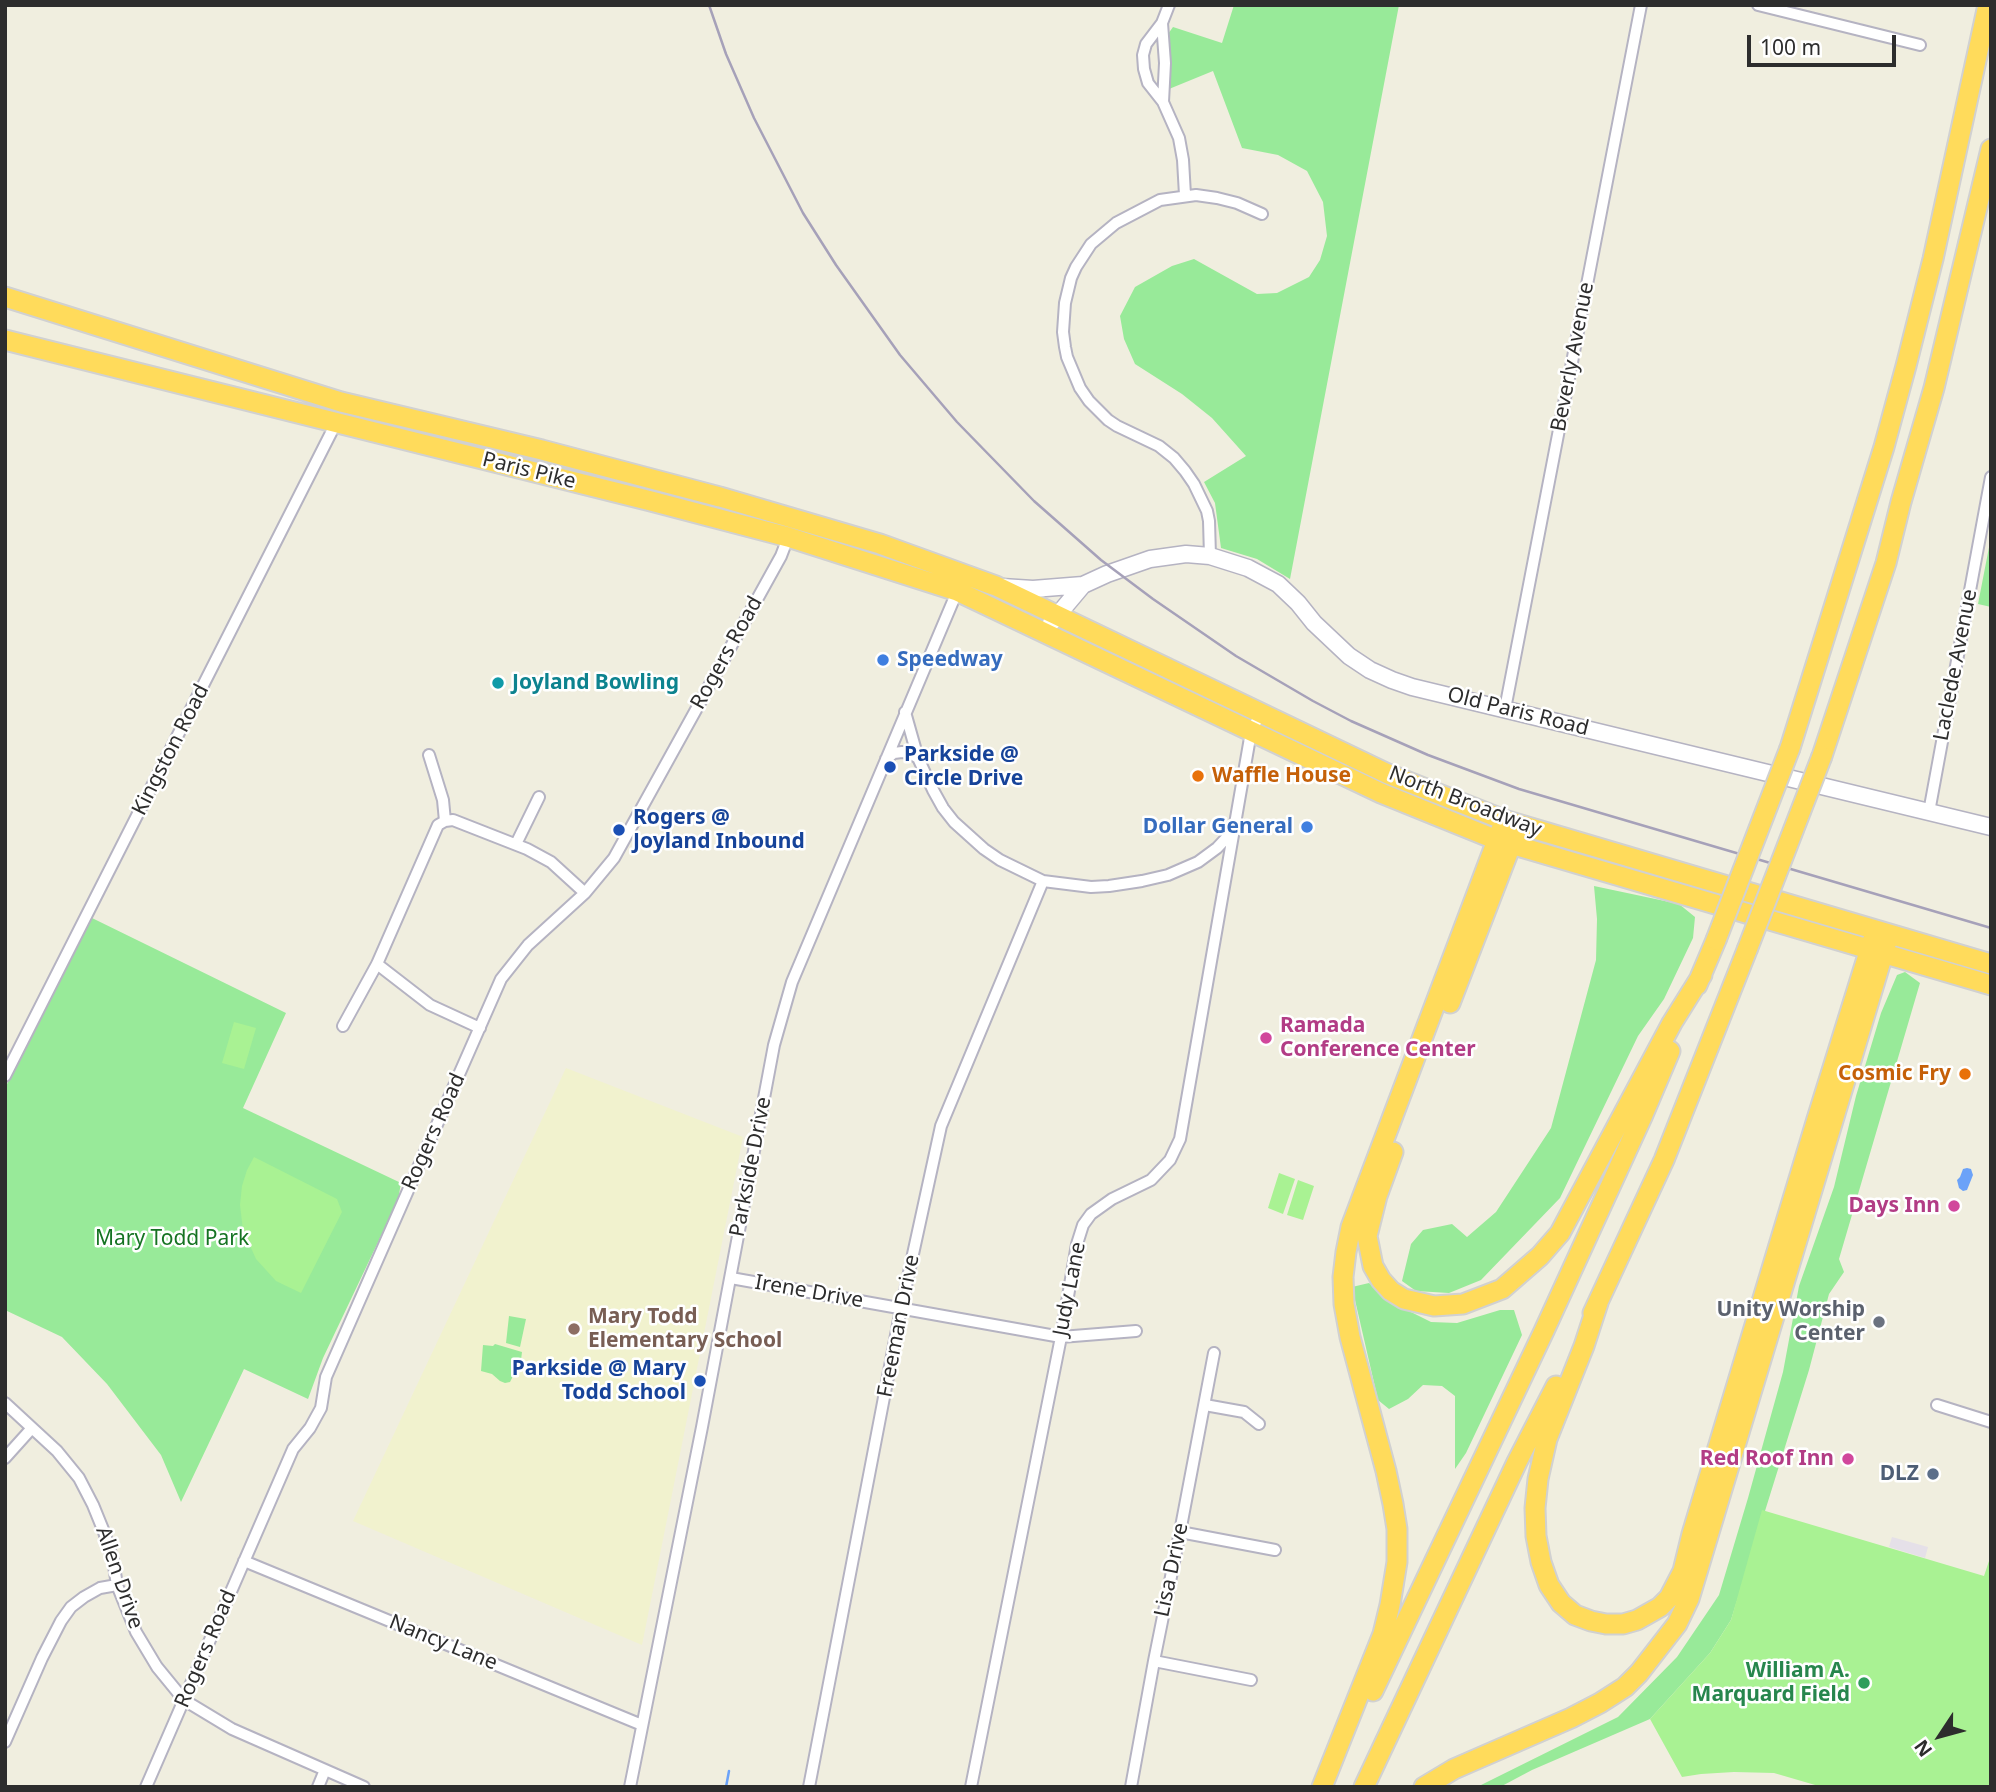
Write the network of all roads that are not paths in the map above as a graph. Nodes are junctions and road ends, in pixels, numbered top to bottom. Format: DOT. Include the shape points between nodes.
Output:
graph roads {
  1 [pos="1169,5"];
  2 [pos="1641,5"];
  3 [pos="1758,5"];
  4 [pos="1989,5"];
  5 [pos="1162,23"];
  6 [pos="1920,46"];
  7 [pos="1163,102"];
  8 [pos="1991,149"];
  9 [pos="1185,195"];
  10 [pos="1262,214"];
  11 [pos="5,297"];
  12 [pos="5,340"];
  13 [pos="341,402"];
  14 [pos="336,424"];
  15 [pos="1991,477"];
  16 [pos="790,528"];
  17 [pos="1210,556"];
  18 [pos="960,583"];
  19 [pos="1083,585"];
  20 [pos="996,586"];
  21 [pos="1063,587"];
  22 [pos="1052,613"];
  23 [pos="1083,627"];
  24 [pos="1044,631"];
  25 [pos="1505,709"];
  26 [pos="905,712"];
  27 [pos="1262,712"];
  28 [pos="1251,732"];
  29 [pos="429,755"];
  30 [pos="918,758"];
  31 [pos="886,759"];
  32 [pos="539,797"];
  33 [pos="1928,812"];
  34 [pos="445,821"];
  35 [pos="1512,823"];
  36 [pos="1991,827"];
  37 [pos="1232,832"];
  38 [pos="1504,842"];
  39 [pos="516,844"];
  40 [pos="1043,881"];
  41 [pos="585,893"];
  42 [pos="1879,943"];
  43 [pos="377,964"];
  44 [pos="1991,964"];
  45 [pos="1702,975"];
  46 [pos="1991,985"];
  47 [pos="343,1026"];
  48 [pos="480,1028"];
  49 [pos="5,1076"];
  50 [pos="731,1278"];
  51 [pos="1598,1303"];
  52 [pos="901,1309"];
  53 [pos="1136,1331"];
  54 [pos="1061,1337"];
  55 [pos="1214,1353"];
  56 [pos="5,1403"];
  57 [pos="1205,1405"];
  58 [pos="1937,1405"];
  59 [pos="1991,1422"];
  60 [pos="1259,1424"];
  61 [pos="32,1428"];
  62 [pos="5,1458"];
  63 [pos="1180,1532"];
  64 [pos="1275,1550"];
  65 [pos="244,1562"];
  66 [pos="117,1584"];
  67 [pos="1154,1661"];
  68 [pos="1251,1680"];
  69 [pos="184,1700"];
  70 [pos="642,1725"];
  71 [pos="5,1742"];
  72 [pos="325,1770"];
  73 [pos="146,1787"];
  74 [pos="318,1787"];
  75 [pos="364,1787"];
  76 [pos="630,1787"];
  77 [pos="809,1787"];
  78 [pos="971,1787"];
  79 [pos="1131,1787"];
  80 [pos="1322,1787"];
  81 [pos="1328,1787"];
  82 [pos="1364,1787"];
  83 [pos="1424,1787"];
  1 -- 5 [label="street"];
  2 -- 25 [label="street, Beverly Avenue"];
  3 -- 6 [label="street"];
  4 -- 45 [label="highway, bridge" via="1933,259 1884,447 1790,748"];
  5 -- 7 [label="street"];
  5 -- 7 [label="street" via="1143,55 1148,83"];
  7 -- 9 [label="street" via="1178,138"];
  8 -- 51 [label="highway, bridge" via="1934,388 1886,563 1822,756 1664,1160"];
  9 -- 10 [label="street" via="1217,198"];
  9 -- 17 [label="street" via="1160,200 1128,215 1091,244 1071,278 1063,332 1070,366 1089,401 1117,426 1159,446 1194,484 1207,511"];
  11 -- 13 [label="highway, Paris Pike"];
  12 -- 14 [label="highway, Paris Pike"];
  13 -- 14 [label="highway"];
  13 -- 16 [label="highway, Paris Pike" via="542,450"];
  14 -- 16 [label="highway, Paris Pike" via="638,498"];
  14 -- 49 [label="street, Kingston Road"];
  15 -- 33 [label="street, Laclede Avenue"];
  16 -- 18 [label="highway, Paris Pike"];
  16 -- 41 [label="street, Rogers Road" via="781,556 614,858"];
  17 -- 19 [label="street, Old Paris Road" via="1150,559"];
  17 -- 25 [label="street, Old Paris Road" via="1278,584 1349,656 1370,670 1412,687"];
  18 -- 20 [label="highway, North Broadway"];
  18 -- 24 [label="highway, Paris Pike"];
  18 -- 26 [label="street, Parkside Drive"];
  19 -- 21 [label="street, Old Paris Road"];
  19 -- 22 [label="street, Old Paris Road"];
  19 -- 23 [label="street" via="1076,604"];
  20 -- 21 [label="street, Old Paris Road"];
  20 -- 22 [label="highway, North Broadway"];
  21 -- 22 [label="street" via="1052,598"];
  22 -- 23 [label="highway, North Broadway"];
  22 -- 24 [label="street"];
  23 -- 27 [label="highway, North Broadway"];
  24 -- 28 [label="highway, North Broadway"];
  25 -- 33 [label="street, Old Paris Road"];
  26 -- 30 [label="street"];
  26 -- 31 [label="street, Parkside Drive"];
  27 -- 28 [label="street, Judy Lane"];
  27 -- 35 [label="highway, North Broadway" via="1388,774"];
  28 -- 37 [label="street, Judy Lane"];
  28 -- 38 [label="highway, North Broadway"];
  29 -- 34 [label="street"];
  30 -- 31 [label="street" via="902,752"];
  30 -- 40 [label="street" via="943,808 962,830 1000,860"];
  31 -- 50 [label="street, Parkside Drive" via="792,982 774,1045"];
  32 -- 39 [label="street"];
  33 -- 36 [label="street, Old Paris Road"];
  34 -- 39 [label="street"];
  34 -- 43 [label="street" via="438,825"];
  35 -- 38 [label="highway"];
  35 -- 42 [label="highway, North Broadway"];
  37 -- 40 [label="street" via="1198,862 1168,875 1091,887"];
  37 -- 54 [label="street, Judy Lane" via="1180,1139 1170,1160 1151,1180 1112,1199 1083,1225"];
  38 -- 42 [label="highway, North Broadway"];
  38 -- 45 [label="highway" via="1370,1222 1367,1236 1373,1266 1391,1291 1418,1304 1463,1304 1502,1289 1540,1256 1560,1233"];
  38 -- 80 [label="highway" via="1348,1239 1344,1304 1393,1504 1397,1562 1383,1634"];
  39 -- 41 [label="street" via="551,862"];
  40 -- 52 [label="street, Freeman Drive" via="941,1126"];
  41 -- 48 [label="street, Rogers Road" via="507,970"];
  42 -- 44 [label="highway, North Broadway"];
  42 -- 46 [label="highway, North Broadway"];
  42 -- 51 [label="highway" via="1805,1158 1683,1571 1660,1607 1623,1624 1591,1621 1561,1603 1549,1585 1536,1536 1538,1479 1548,1439"];
  42 -- 83 [label="highway" via="1689,1599 1677,1623 1625,1687 1571,1718 1454,1769"];
  43 -- 47 [label="street"];
  43 -- 48 [label="street" via="430,1005"];
  45 -- 81 [label="highway" via="1544,1331"];
  48 -- 65 [label="street, Rogers Road" via="326,1377 321,1408 293,1448"];
  50 -- 52 [label="street, Irene Drive"];
  50 -- 70 [label="street, Parkside Drive"];
  51 -- 82 [label="highway" via="1517,1462"];
  52 -- 54 [label="street, Irene Drive"];
  52 -- 77 [label="street, Freeman Drive"];
  53 -- 54 [label="street, Irene Drive"];
  54 -- 78 [label="street, Judy Lane"];
  55 -- 57 [label="street, Lisa Drive"];
  56 -- 61 [label="street, Allen Drive"];
  57 -- 60 [label="street" via="1244,1412"];
  57 -- 63 [label="street, Lisa Drive"];
  58 -- 59 [label="street"];
  61 -- 62 [label="street"];
  61 -- 66 [label="street, Allen Drive" via="79,1478 104,1532"];
  63 -- 64 [label="street"];
  63 -- 67 [label="street, Lisa Drive"];
  65 -- 69 [label="street, Rogers Road"];
  65 -- 70 [label="street, Nancy Lane"];
  66 -- 69 [label="street, Allen Drive" via="136,1632"];
  66 -- 71 [label="street" via="84,1597 61,1621"];
  67 -- 68 [label="street"];
  67 -- 79 [label="street, Lisa Drive"];
  69 -- 72 [label="street, Allen Drive" via="232,1729"];
  69 -- 73 [label="street, Rogers Road"];
  70 -- 76 [label="street, Parkside Drive"];
  72 -- 74 [label="street"];
  72 -- 75 [label="street, Allen Drive"];
}
